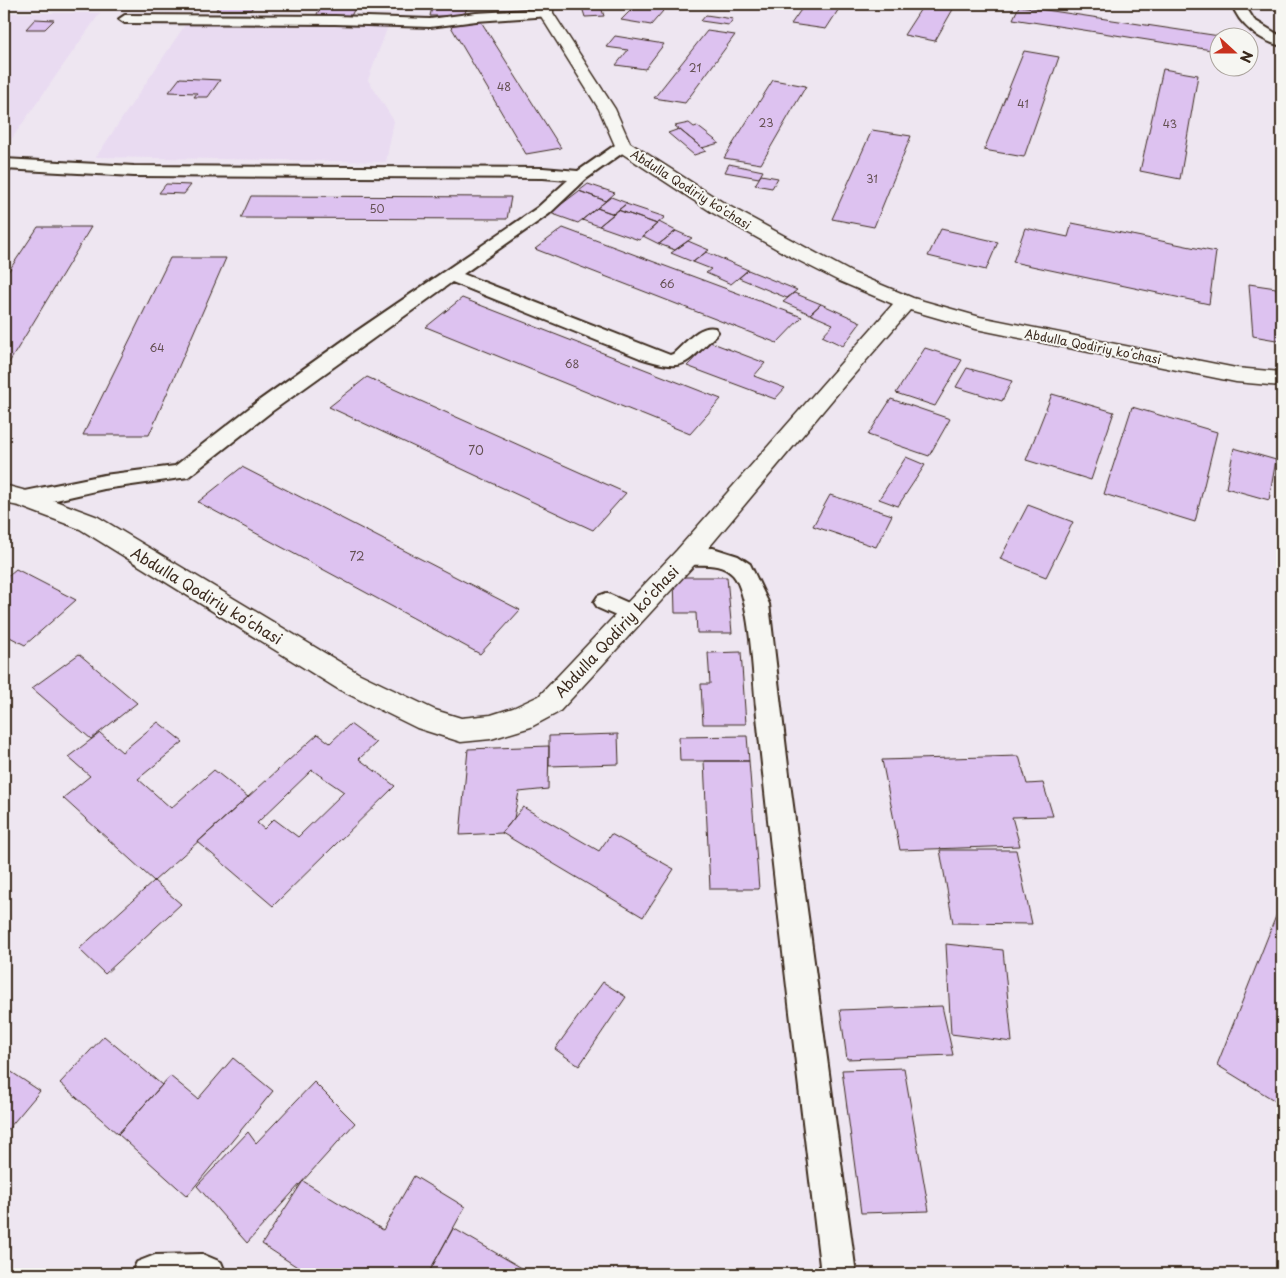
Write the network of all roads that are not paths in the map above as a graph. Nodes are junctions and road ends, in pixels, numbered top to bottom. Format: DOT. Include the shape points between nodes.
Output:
graph roads {
  1 [pos="1238,4"];
  2 [pos="546,9"];
  3 [pos="125,19"];
  4 [pos="1282,42"];
  5 [pos="622,146"];
  6 [pos="4,164"];
  7 [pos="581,176"];
  8 [pos="450,275"];
  9 [pos="906,302"];
  10 [pos="708,332"];
  11 [pos="1282,380"];
  12 [pos="14,496"];
  13 [pos="686,557"];
  14 [pos="606,602"];
  15 [pos="632,614"];
  16 [pos="148,1274"];
  17 [pos="209,1274"];
  18 [pos="839,1274"];
  1 -- 4 [label="street" via="1257,29"];
  2 -- 3 [label="street" via="430,23"];
  2 -- 5 [label="street, Abdulla Qodiriy koʻchasi" via="607,109"];
  5 -- 7 [label="street"];
  5 -- 9 [label="street, Abdulla Qodiriy koʻchasi" via="791,250"];
  6 -- 7 [label="street" via="134,171"];
  7 -- 8 [label="street" via="543,210"];
  8 -- 10 [label="street" via="669,361 679,359"];
  8 -- 12 [label="street" via="269,403 182,472"];
  9 -- 11 [label="street, Abdulla Qodiriy koʻchasi" via="976,324 1236,375"];
  9 -- 13 [label="street, Abdulla Qodiriy koʻchasi"];
  12 -- 15 [label="street, Abdulla Qodiriy koʻchasi" via="90,523 348,681 460,730 491,727 521,718 549,704"];
  13 -- 15 [label="street, Abdulla Qodiriy koʻchasi"];
  13 -- 18 [label="street" via="713,556 730,562 742,570 757,604"];
  14 -- 15 [label="street"];
  16 -- 17 [label="street" via="202,1271"];
}
